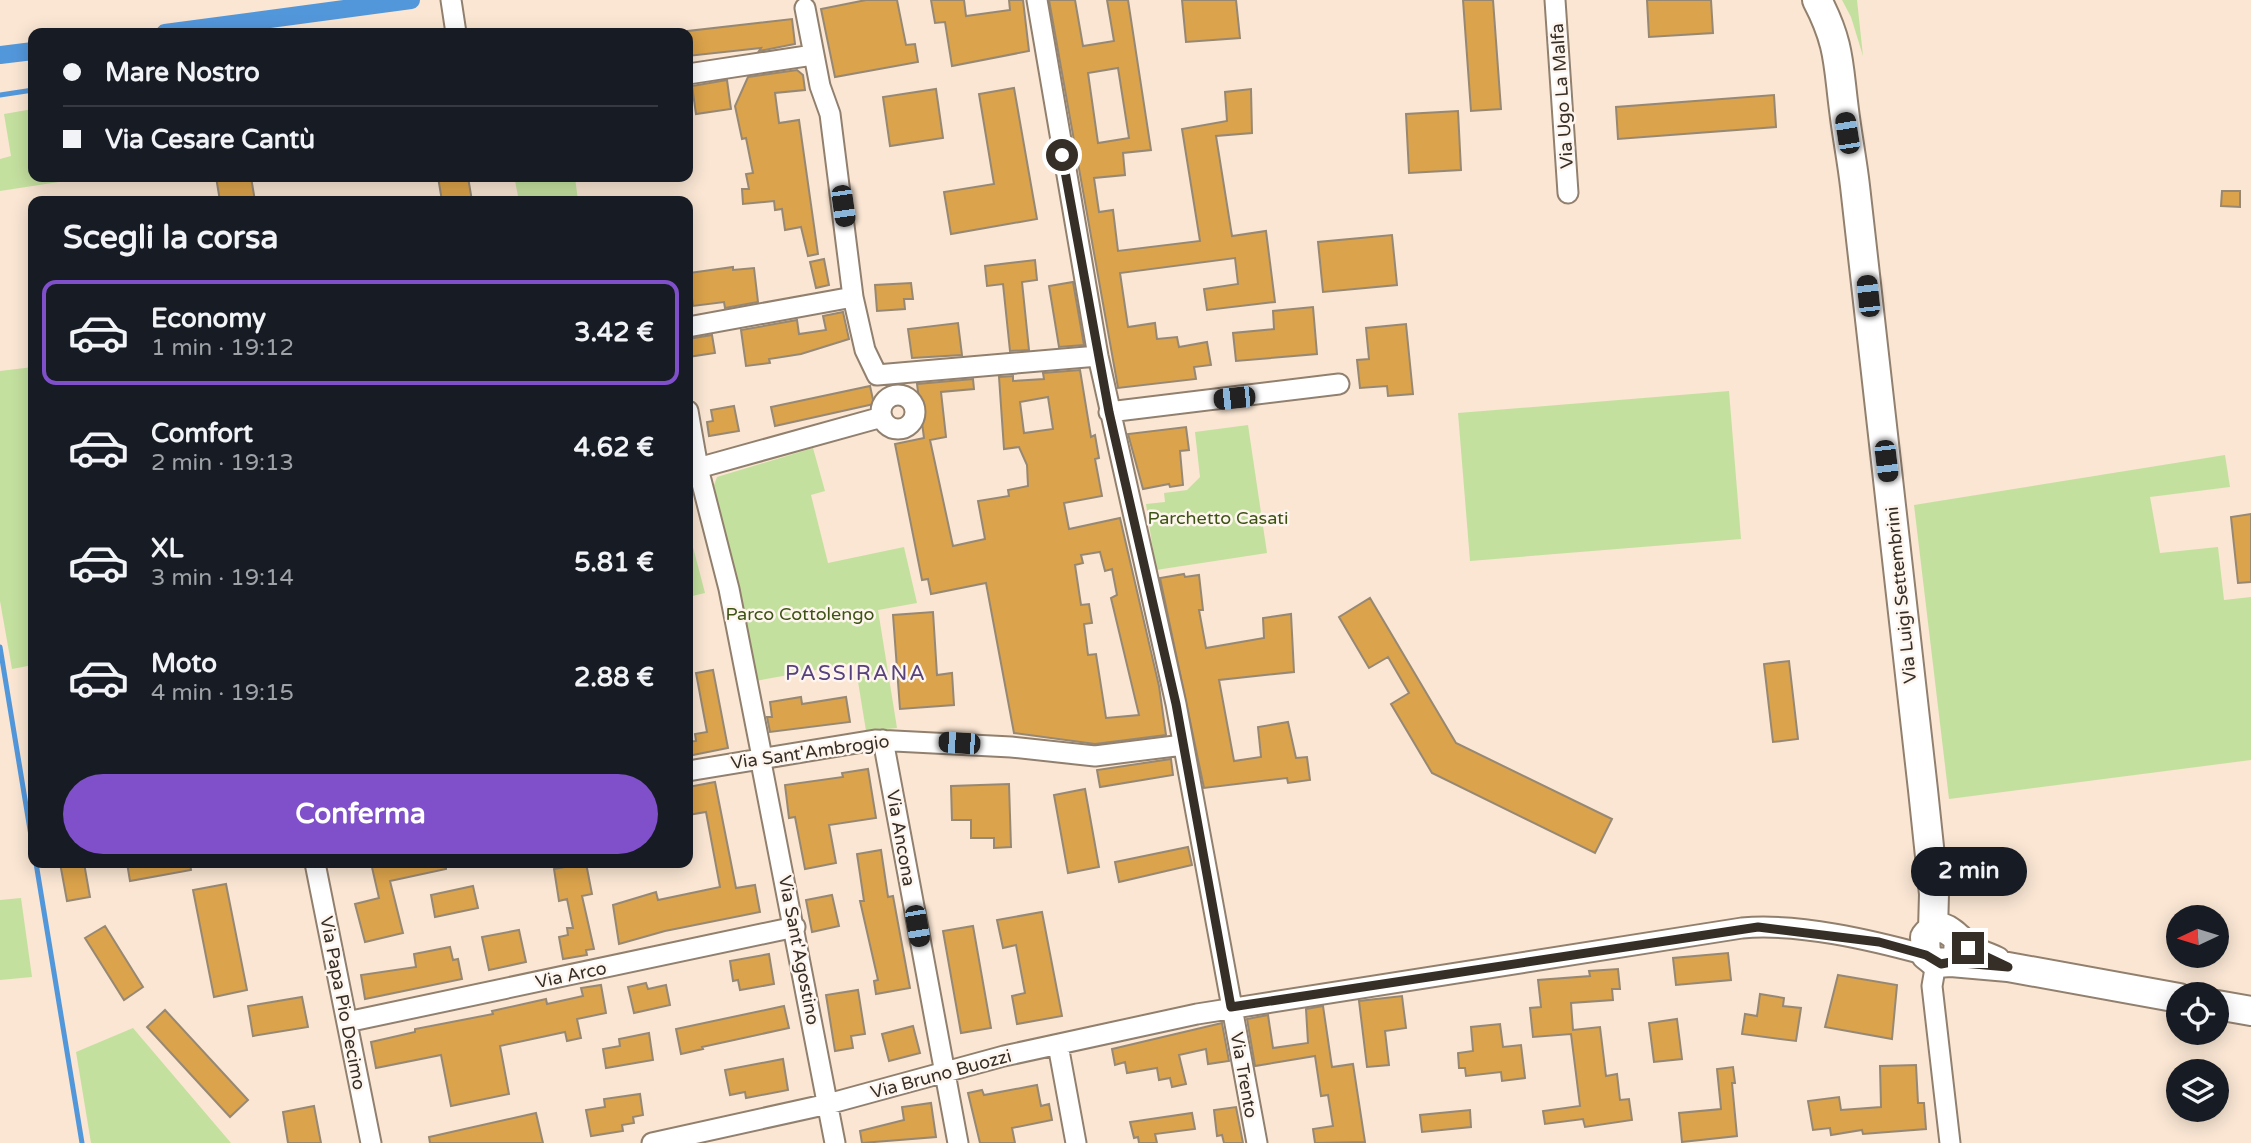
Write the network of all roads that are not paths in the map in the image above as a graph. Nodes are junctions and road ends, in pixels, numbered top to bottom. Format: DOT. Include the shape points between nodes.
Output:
graph roads {
  1 [pos="451,0"];
  2 [pos="1037,0"];
  3 [pos="1555,0"];
  4 [pos="1803,0"];
  5 [pos="1817,0"];
  6 [pos="805,8"];
  7 [pos="455,28"];
  8 [pos="813,55"];
  9 [pos="693,73"];
  10 [pos="1843,107"];
  11 [pos="1568,193"];
  12 [pos="853,297"];
  13 [pos="693,326"];
  14 [pos="1098,356"];
  15 [pos="918,373"];
  16 [pos="877,375"];
  17 [pos="1339,384"];
  18 [pos="894,402"];
  19 [pos="1109,412"];
  20 [pos="693,440"];
  21 [pos="698,468"];
  22 [pos="883,740"];
  23 [pos="1183,745"];
  24 [pos="761,757"];
  25 [pos="693,770"];
  26 [pos="316,868"];
  27 [pos="795,927"];
  28 [pos="1941,946"];
  29 [pos="2166,996"];
  30 [pos="1231,1007"];
  31 [pos="2229,1007"];
  32 [pos="2251,1011"];
  33 [pos="347,1022"];
  34 [pos="1058,1045"];
  35 [pos="944,1074"];
  36 [pos="828,1104"];
  37 [pos="371,1143"];
  38 [pos="652,1143"];
  39 [pos="835,1143"];
  40 [pos="958,1143"];
  41 [pos="1076,1143"];
  42 [pos="1257,1143"];
  43 [pos="1950,1143"];
  1 -- 7 [label="street"];
  2 -- 14 [label="street, Via Trento"];
  3 -- 11 [label="street, Via Ugo La Malfa"];
  4 -- 10 [label="street, Via Luigi Settembrini"];
  5 -- 10 [label="street, Via Luigi Settembrini" via="1837,46"];
  6 -- 8 [label="street"];
  8 -- 9 [label="street"];
  8 -- 12 [label="street" via="830,114"];
  10 -- 28 [label="street, Via Luigi Settembrini"];
  12 -- 13 [label="street"];
  12 -- 16 [label="street"];
  14 -- 15 [label="street"];
  14 -- 19 [label="street, Via Trento"];
  15 -- 16 [label="street"];
  15 -- 18 [label="street"];
  16 -- 18 [label="street"];
  17 -- 19 [label="street"];
  18 -- 21 [label="street"];
  19 -- 23 [label="street, Via Trento"];
  20 -- 21 [label="street, Via Sant'Agostino"];
  21 -- 24 [label="street, Via Sant'Agostino" via="729,589"];
  22 -- 23 [label="street, Via Sant'Ambrogio" via="1095,756"];
  22 -- 24 [label="street, Via Sant'Ambrogio"];
  22 -- 35 [label="street, Via Ancona"];
  23 -- 30 [label="street, Via Trento"];
  24 -- 25 [label="street, Via Sant'Ambrogio"];
  24 -- 27 [label="street, Via Sant'Agostino"];
  26 -- 33 [label="street, Via Papa Pio Decimo"];
  27 -- 33 [label="street, Via Arco"];
  27 -- 36 [label="street, Via Sant'Agostino"];
  28 -- 29 [label="street" via="2008,967"];
  28 -- 30 [label="street, Via Bruno Buozzi" via="1742,928"];
  28 -- 43 [label="street" via="1932,986"];
  30 -- 34 [label="street, Via Bruno Buozzi"];
  30 -- 42 [label="street, Via Trento"];
  31 -- 32 [label="street"];
  33 -- 37 [label="street, Via Papa Pio Decimo"];
  34 -- 35 [label="street, Via Bruno Buozzi"];
  34 -- 41 [label="street"];
  35 -- 36 [label="street, Via Bruno Buozzi"];
  35 -- 40 [label="street, Via Ancona"];
  36 -- 38 [label="street, Via Bruno Buozzi"];
  36 -- 39 [label="street, Via Sant'Agostino"];
}
